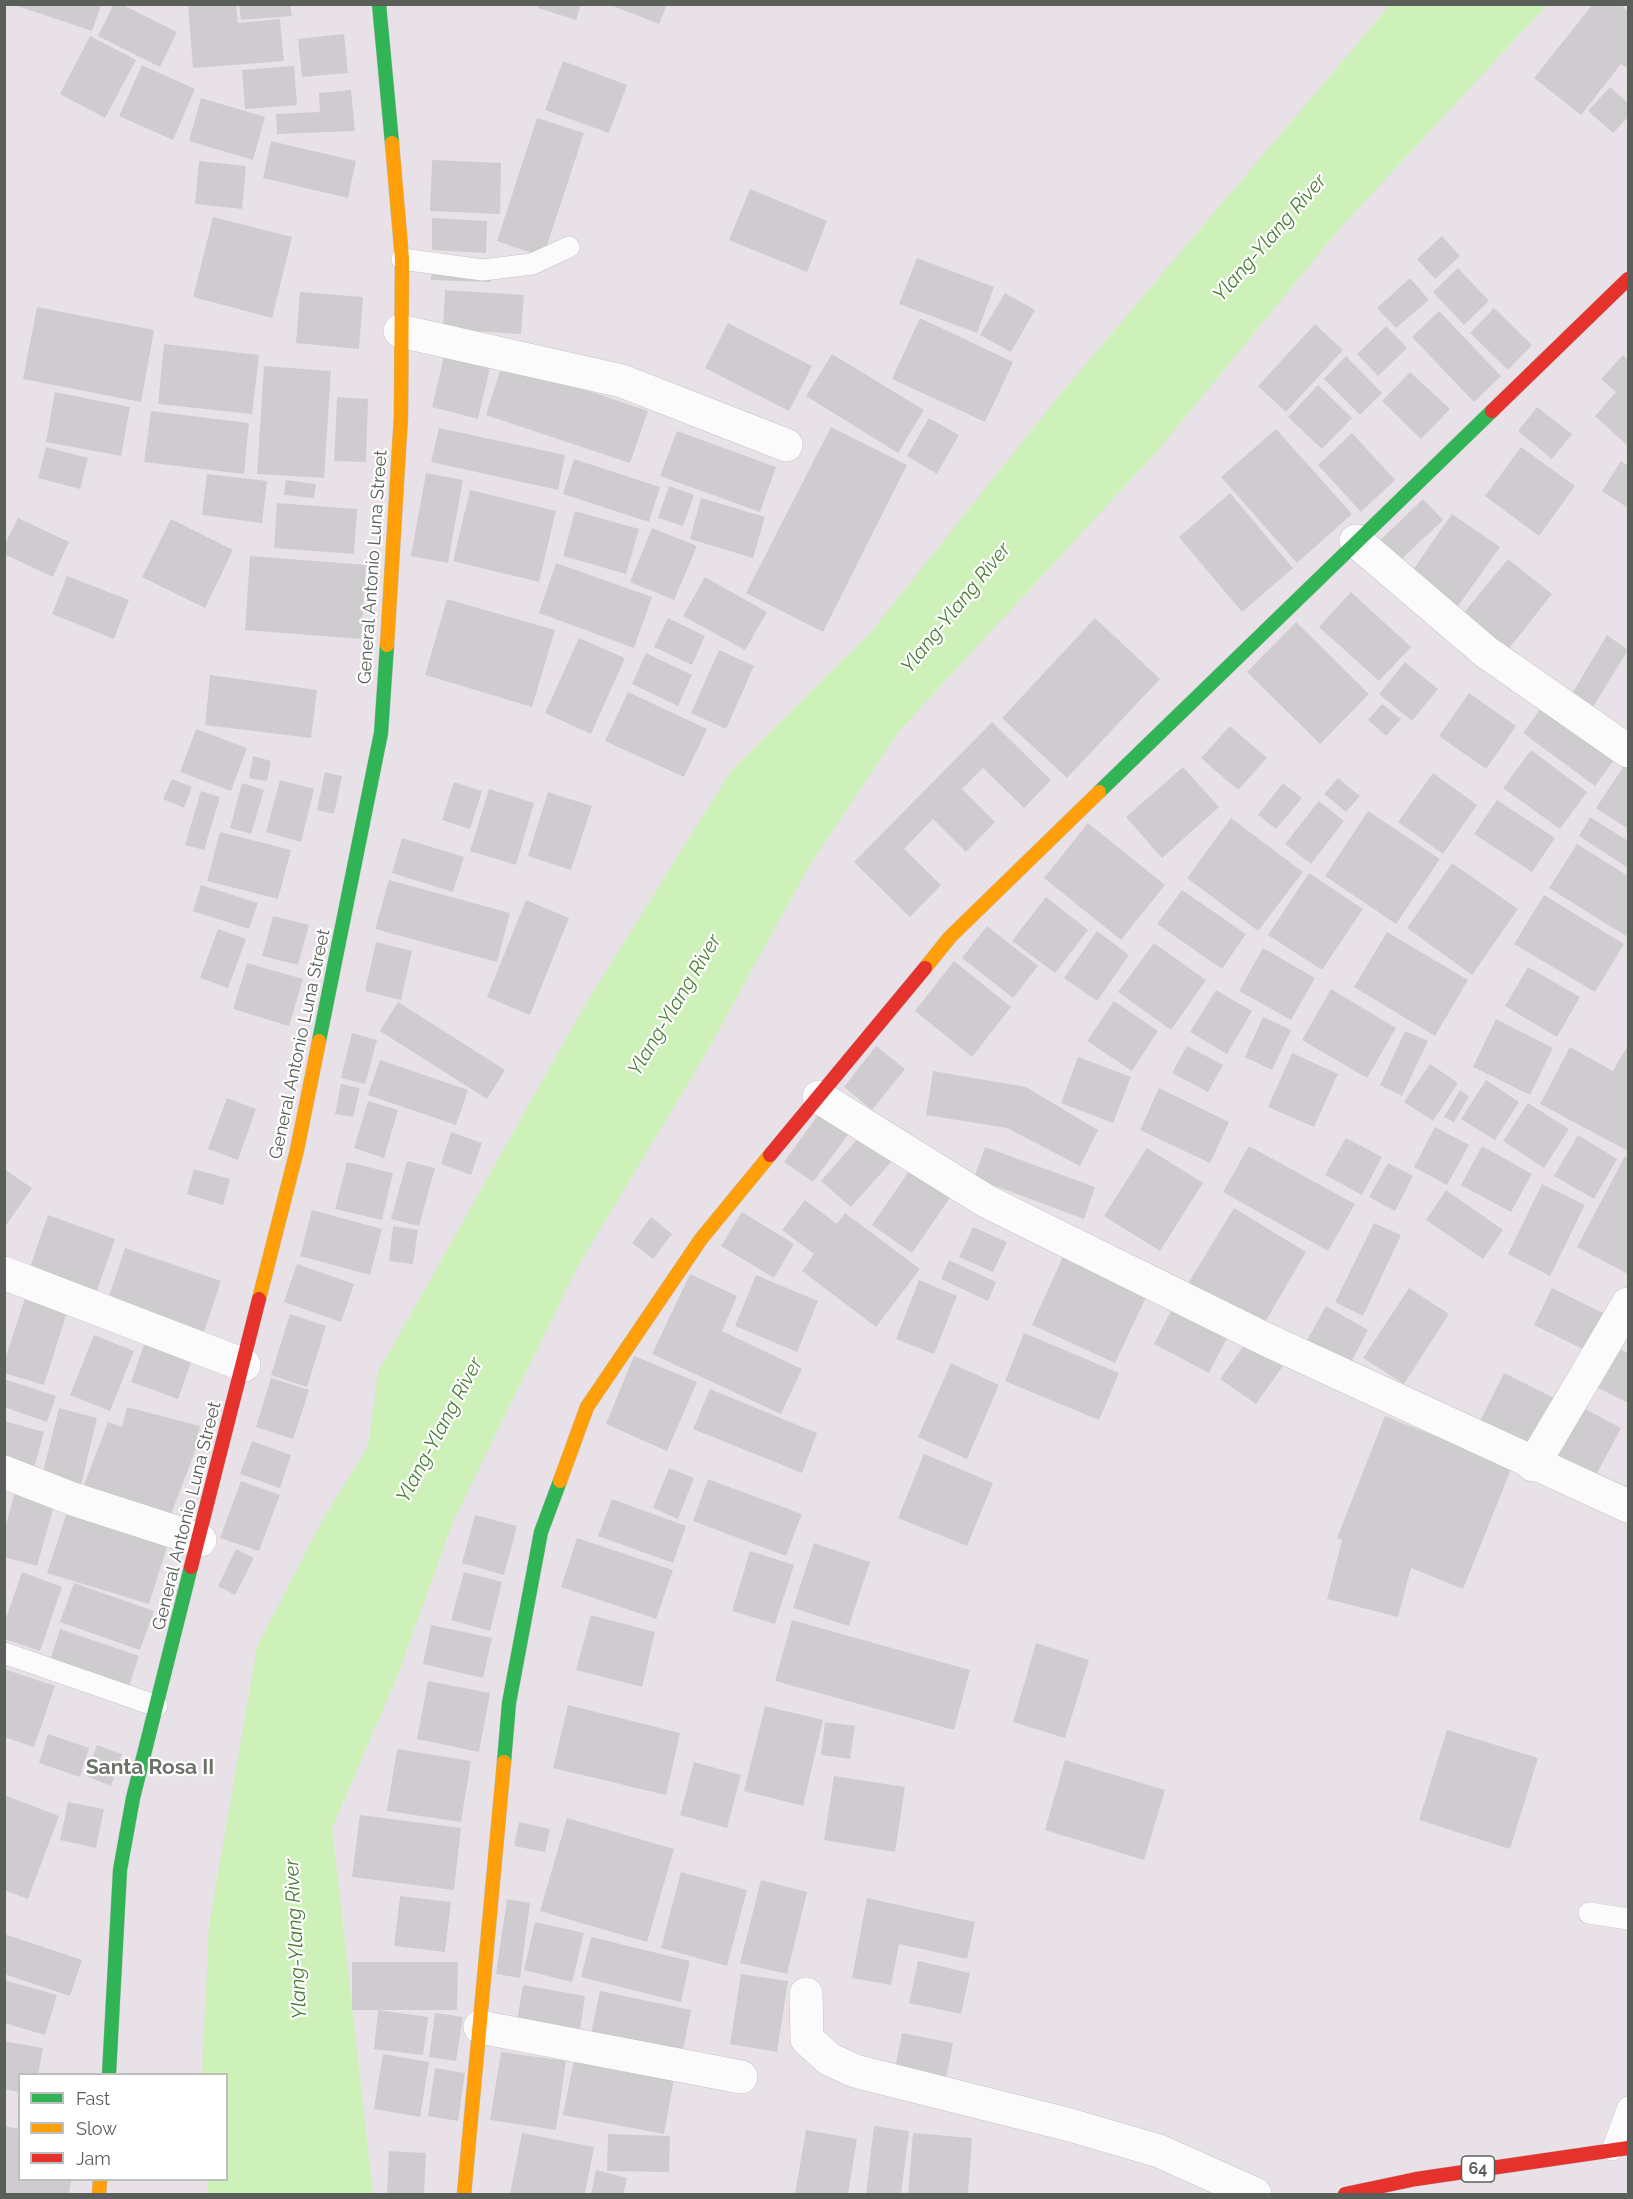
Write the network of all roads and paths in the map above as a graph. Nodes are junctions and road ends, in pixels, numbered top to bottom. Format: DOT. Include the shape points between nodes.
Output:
graph roads {
  1 [pos="379,4"];
  2 [pos="569,247"];
  3 [pos="402,259"];
  4 [pos="1629,279"];
  5 [pos="400,330"];
  6 [pos="786,445"];
  7 [pos="1356,541"];
  8 [pos="1629,751"];
  9 [pos="819,1097"];
  10 [pos="4,1274"];
  11 [pos="1629,1304"];
  12 [pos="244,1365"];
  13 [pos="1533,1465"];
  14 [pos="4,1472"];
  15 [pos="1629,1506"];
  16 [pos="200,1540"];
  17 [pos="4,1653"];
  18 [pos="157,1706"];
  19 [pos="1588,1913"];
  20 [pos="1629,1919"];
  21 [pos="806,1994"];
  22 [pos="480,2027"];
  23 [pos="109,2073"];
  24 [pos="741,2077"];
  25 [pos="1629,2108"];
  26 [pos="1620,2149"];
  27 [pos="465,2194"];
  28 [pos="1256,2194"];
  29 [pos="1345,2194"];
  1 -- 3 [label="main road, General Antonio Luna Street"];
  2 -- 3 [label="lane" via="532,264 483,270"];
  3 -- 5 [label="main road, General Antonio Luna Street"];
  4 -- 7 [label="main road"];
  5 -- 6 [label="street" via="622,381"];
  5 -- 12 [label="main road, General Antonio Luna Street" via="401,416 381,733 297,1150"];
  7 -- 8 [label="street" via="1486,652"];
  7 -- 9 [label="main road" via="950,937"];
  9 -- 13 [label="street" via="986,1201 1265,1339"];
  9 -- 22 [label="main road" via="701,1239 587,1407 545,1521 509,1703"];
  10 -- 12 [label="street"];
  11 -- 13 [label="street"];
  12 -- 16 [label="main road, General Antonio Luna Street"];
  13 -- 15 [label="street"];
  14 -- 16 [label="street"];
  16 -- 18 [label="main road, General Antonio Luna Street"];
  17 -- 18 [label="lane"];
  18 -- 23 [label="main road, General Antonio Luna Street" via="120,1870"];
  19 -- 20 [label="lane"];
  21 -- 28 [label="street" via="807,2039 829,2059 855,2071 1070,2124 1159,2151"];
  22 -- 24 [label="street"];
  22 -- 27 [label="main road"];
  25 -- 26 [label="lane"];
  26 -- 29 [label="main road, 64" via="1416,2179"];
}
